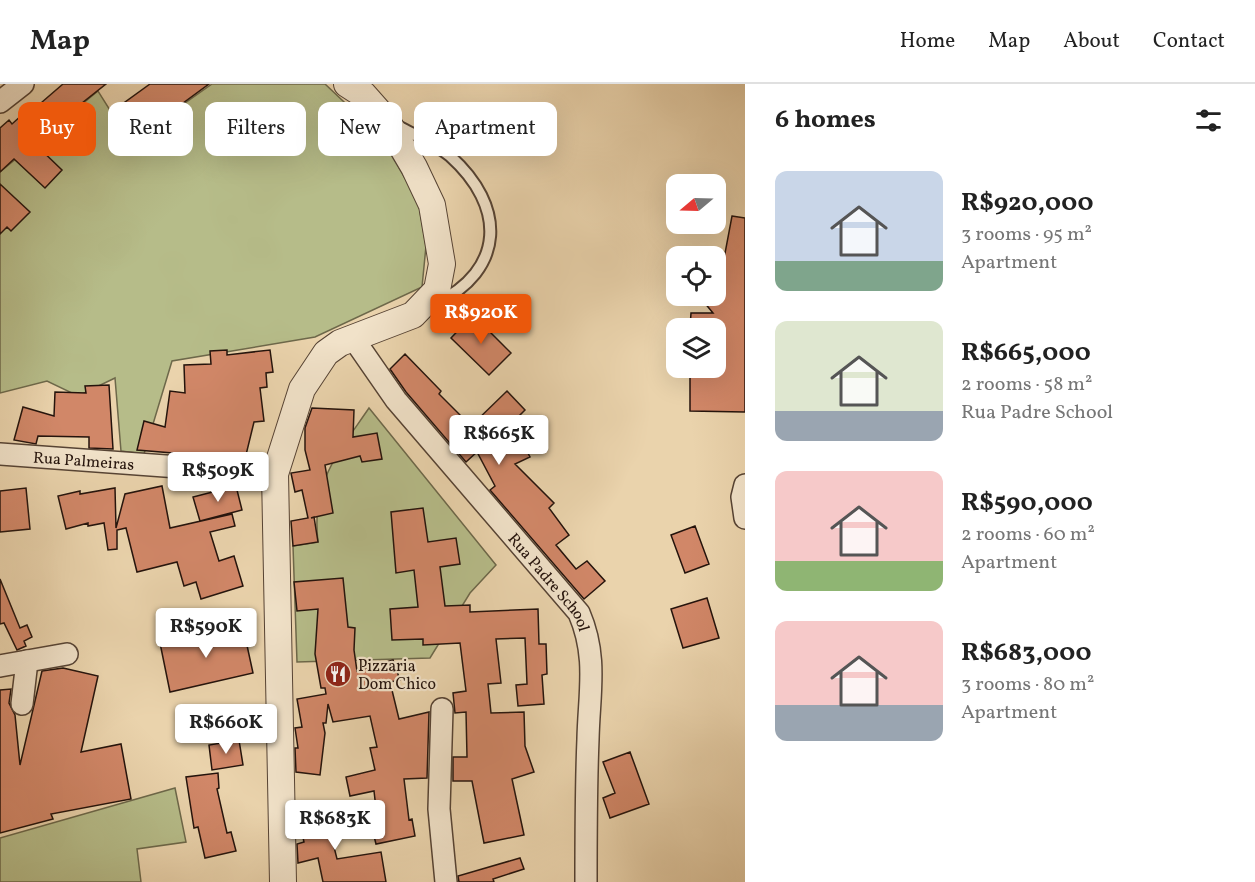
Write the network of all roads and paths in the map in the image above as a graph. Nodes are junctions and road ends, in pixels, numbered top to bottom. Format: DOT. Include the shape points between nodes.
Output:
graph roads {
  1 [pos="23,84"];
  2 [pos="347,84"];
  3 [pos="0,102"];
  4 [pos="370,102"];
  5 [pos="402,129"];
  6 [pos="402,147"];
  7 [pos="413,315"];
  8 [pos="353,338"];
  9 [pos="0,454"];
  10 [pos="275,474"];
  11 [pos="745,485"];
  12 [pos="745,518"];
  13 [pos="67,654"];
  14 [pos="27,661"];
  15 [pos="0,666"];
  16 [pos="22,704"];
  17 [pos="442,708"];
  18 [pos="283,882"];
  19 [pos="446,882"];
  20 [pos="586,882"];
  1 -- 3 [label="street"];
  2 -- 4 [label="street"];
  5 -- 7 [label="lane" via="449,156 474,186 486,208 492,234 484,264 466,286"];
  6 -- 7 [label="street" via="432,205 442,264 437,290"];
  7 -- 8 [label="street"];
  8 -- 10 [label="street" via="326,353 313,369 292,415"];
  8 -- 20 [label="street, Rua Padre School" via="396,400 579,613 588,634 593,665"];
  9 -- 10 [label="street, Rua Palmeiras"];
  10 -- 18 [label="street"];
  11 -- 12 [label="street"];
  13 -- 14 [label="street"];
  14 -- 15 [label="street"];
  14 -- 16 [label="street"];
  17 -- 19 [label="street" via="439,809"];
}
